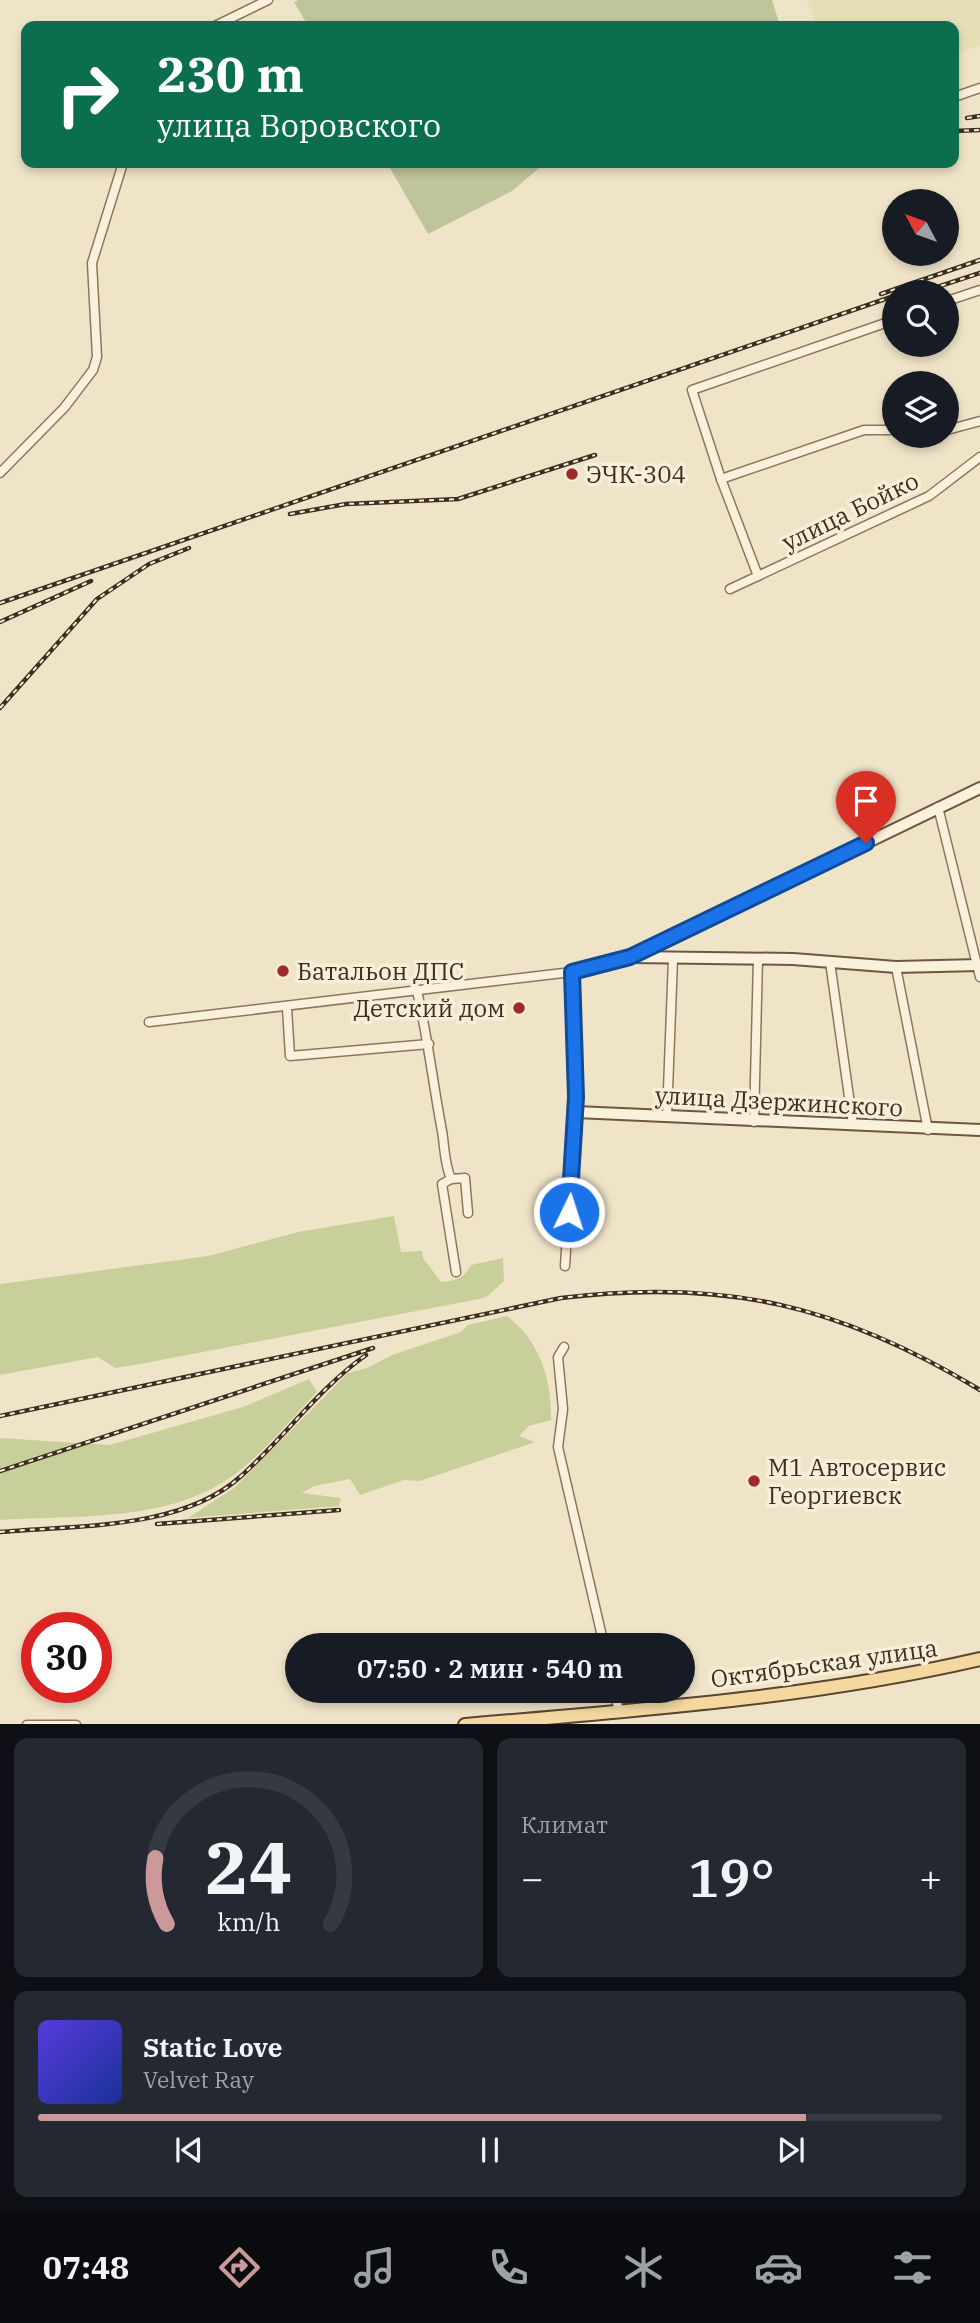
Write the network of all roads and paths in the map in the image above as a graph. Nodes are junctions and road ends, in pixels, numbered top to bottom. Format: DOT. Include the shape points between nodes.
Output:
graph roads {
  1 [pos="268,0"];
  2 [pos="225,21"];
  3 [pos="980,88"];
  4 [pos="959,95"];
  5 [pos="120,168"];
  6 [pos="980,290"];
  7 [pos="959,297"];
  8 [pos="882,324"];
  9 [pos="980,422"];
  10 [pos="959,427"];
  11 [pos="882,430"];
  12 [pos="980,457"];
  13 [pos="0,473"];
  14 [pos="721,479"];
  15 [pos="758,576"];
  16 [pos="730,589"];
  17 [pos="980,788"];
  18 [pos="938,807"];
  19 [pos="630,957"];
  20 [pos="758,958"];
  21 [pos="673,959"];
  22 [pos="830,962"];
  23 [pos="896,967"];
  24 [pos="979,969"];
  25 [pos="572,972"];
  26 [pos="417,991"];
  27 [pos="287,1008"];
  28 [pos="149,1022"];
  29 [pos="429,1044"];
  30 [pos="576,1112"];
  31 [pos="667,1116"];
  32 [pos="754,1122"];
  33 [pos="853,1125"];
  34 [pos="928,1130"];
  35 [pos="980,1130"];
  36 [pos="451,1179"];
  37 [pos="468,1213"];
  38 [pos="565,1266"];
  39 [pos="456,1272"];
  40 [pos="564,1347"];
  41 [pos="601,1633"];
  42 [pos="980,1659"];
  43 [pos="617,1703"];
  44 [pos="619,1711"];
  45 [pos="598,1719"];
  46 [pos="27,1724"];
  47 [pos="76,1724"];
  48 [pos="465,1724"];
  1 -- 2 [label="street"];
  3 -- 4 [label="street"];
  5 -- 13 [label="street" via="92,263 97,357 93,370 64,408"];
  6 -- 7 [label="street"];
  8 -- 14 [label="street" via="692,390"];
  9 -- 10 [label="street"];
  11 -- 14 [label="street" via="864,430"];
  12 -- 15 [label="street, улица Бойко" via="929,496"];
  14 -- 15 [label="street"];
  15 -- 16 [label="street, улица Бойко"];
  17 -- 18 [label="street"];
  18 -- 19 [label="street"];
  18 -- 24 [label="street"];
  19 -- 21 [label="street"];
  19 -- 25 [label="street"];
  20 -- 21 [label="street"];
  20 -- 22 [label="street"];
  20 -- 32 [label="street"];
  21 -- 31 [label="street"];
  22 -- 23 [label="street"];
  22 -- 33 [label="street"];
  23 -- 24 [label="street"];
  23 -- 34 [label="street"];
  25 -- 26 [label="street"];
  25 -- 30 [label="street"];
  26 -- 27 [label="street"];
  26 -- 29 [label="street"];
  27 -- 28 [label="street"];
  27 -- 29 [label="street" via="290,1056"];
  29 -- 36 [label="street" via="443,1160"];
  30 -- 31 [label="street, улица Дзержинского"];
  30 -- 38 [label="street"];
  31 -- 32 [label="street, улица Дзержинского"];
  32 -- 33 [label="street, улица Дзержинского"];
  33 -- 34 [label="street, улица Дзержинского"];
  34 -- 35 [label="street, улица Дзержинского"];
  36 -- 37 [label="street" via="465,1178"];
  36 -- 39 [label="street" via="442,1184"];
  40 -- 41 [label="street" via="558,1357 563,1409 558,1447"];
  42 -- 44 [label="main road, Октябрьская улица" via="814,1691"];
  43 -- 44 [label="street"];
  44 -- 45 [label="main road, Октябрьская улица"];
  45 -- 48 [label="main road, Октябрьская улица"];
  46 -- 47 [label="street"];
}
